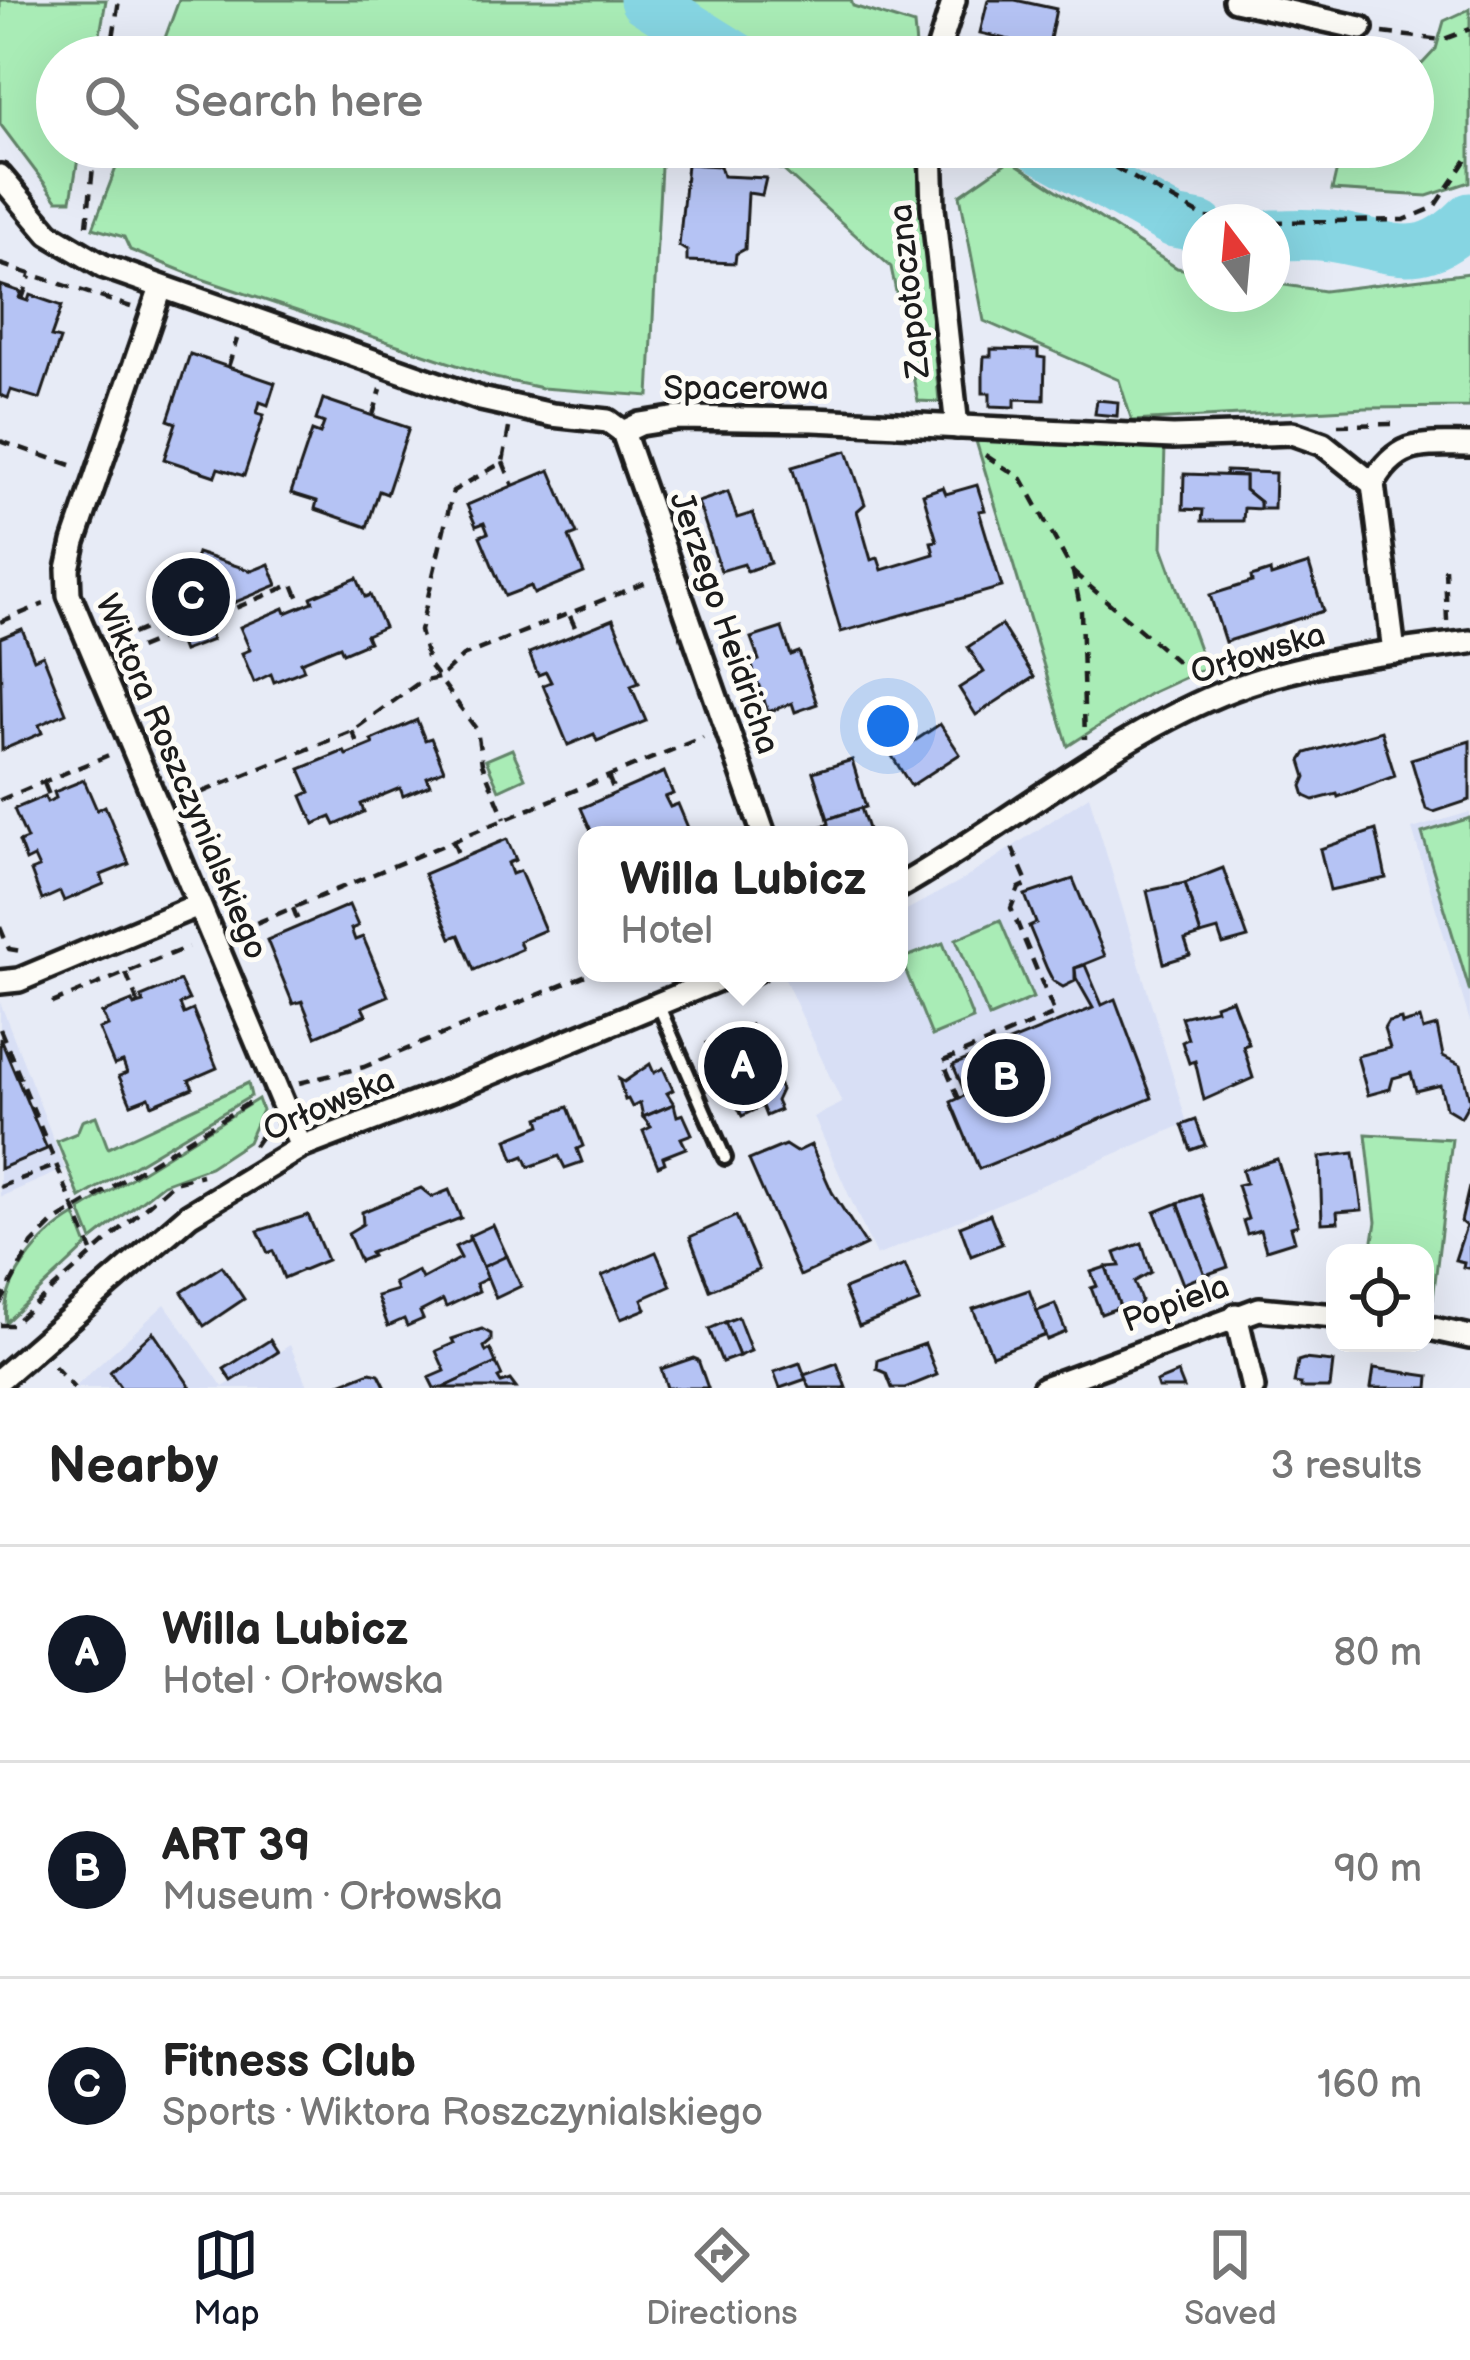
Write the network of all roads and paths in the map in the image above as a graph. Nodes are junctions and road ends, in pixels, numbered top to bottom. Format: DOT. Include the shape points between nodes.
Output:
graph roads {
  1 [pos="119,0"];
  2 [pos="954,0"];
  3 [pos="1235,0"];
  4 [pos="1361,28"];
  5 [pos="1470,29"];
  6 [pos="113,36"];
  7 [pos="943,36"];
  8 [pos="1399,36"];
  9 [pos="1434,40"];
  10 [pos="1470,155"];
  11 [pos="93,168"];
  12 [pos="932,168"];
  13 [pos="1116,168"];
  14 [pos="1,178"];
  15 [pos="1182,205"];
  16 [pos="1290,222"];
  17 [pos="77,254"];
  18 [pos="0,264"];
  19 [pos="30,273"];
  20 [pos="161,288"];
  21 [pos="22,299"];
  22 [pos="131,307"];
  23 [pos="239,333"];
  24 [pos="228,368"];
  25 [pos="383,383"];
  26 [pos="373,416"];
  27 [pos="1402,424"];
  28 [pos="965,428"];
  29 [pos="508,432"];
  30 [pos="623,432"];
  31 [pos="1292,433"];
  32 [pos="0,441"];
  33 [pos="1470,445"];
  34 [pos="503,462"];
  35 [pos="71,465"];
  36 [pos="1373,484"];
  37 [pos="514,486"];
  38 [pos="1445,568"];
  39 [pos="1073,572"];
  40 [pos="656,579"];
  41 [pos="302,606"];
  42 [pos="36,607"];
  43 [pos="176,616"];
  44 [pos="570,616"];
  45 [pos="0,622"];
  46 [pos="188,628"];
  47 [pos="578,634"];
  48 [pos="122,639"];
  49 [pos="1460,643"];
  50 [pos="1394,652"];
  51 [pos="439,678"];
  52 [pos="1204,683"];
  53 [pos="352,731"];
  54 [pos="702,737"];
  55 [pos="360,749"];
  56 [pos="1085,752"];
  57 [pos="104,757"];
  58 [pos="608,776"];
  59 [pos="44,782"];
  60 [pos="615,793"];
  61 [pos="0,800"];
  62 [pos="51,800"];
  63 [pos="176,802"];
  64 [pos="505,819"];
  65 [pos="761,826"];
  66 [pos="453,841"];
  67 [pos="1010,844"];
  68 [pos="460,859"];
  69 [pos="908,881"];
  70 [pos="1028,884"];
  71 [pos="1033,892"];
  72 [pos="199,905"];
  73 [pos="293,908"];
  74 [pos="301,926"];
  75 [pos="244,928"];
  76 [pos="198,942"];
  77 [pos="126,973"];
  78 [pos="578,978"];
  79 [pos="0,982"];
  80 [pos="736,982"];
  81 [pos="52,1003"];
  82 [pos="658,1004"];
  83 [pos="139,1005"];
  84 [pos="0,1029"];
  85 [pos="290,1085"];
  86 [pos="262,1096"];
  87 [pos="958,1099"];
  88 [pos="301,1147"];
  89 [pos="725,1158"];
  90 [pos="57,1165"];
  91 [pos="0,1187"];
  92 [pos="76,1209"];
  93 [pos="92,1251"];
  94 [pos="0,1304"];
  95 [pos="1236,1315"];
  96 [pos="1326,1315"];
  97 [pos="1434,1330"];
  98 [pos="1470,1337"];
  99 [pos="43,1377"];
  100 [pos="0,1379"];
  101 [pos="74,1388"];
  102 [pos="1043,1388"];
  103 [pos="1253,1388"];
  1 -- 6 [label="path"];
  2 -- 7 [label="street"];
  3 -- 4 [label="street"];
  4 -- 8 [label="path"];
  5 -- 9 [label="path"];
  10 -- 16 [label="path" via="1435,207 1404,220"];
  11 -- 17 [label="path"];
  12 -- 28 [label="street, Zapotoczna"];
  13 -- 15 [label="path"];
  14 -- 17 [label="street, Spacerowa"];
  17 -- 20 [label="street, Spacerowa"];
  18 -- 19 [label="path"];
  19 -- 21 [label="path"];
  19 -- 22 [label="path"];
  20 -- 30 [label="street, Spacerowa" via="482,398 608,421"];
  20 -- 72 [label="street, Wiktora Roszczynialskiego" via="68,569 77,621"];
  23 -- 24 [label="path"];
  25 -- 26 [label="path"];
  27 -- 31 [label="path"];
  28 -- 30 [label="street, Spacerowa" via="678,418"];
  28 -- 31 [label="street, Spacerowa"];
  28 -- 39 [label="path" via="990,462 1022,479"];
  29 -- 34 [label="path"];
  30 -- 65 [label="street, Jerzego Heidricha"];
  31 -- 36 [label="street, Spacerowa" via="1322,444"];
  32 -- 35 [label="path"];
  33 -- 36 [label="street" via="1412,447 1390,459"];
  34 -- 37 [label="path"];
  34 -- 51 [label="path" via="453,491 420,631"];
  36 -- 50 [label="street"];
  38 -- 49 [label="path"];
  39 -- 52 [label="path"];
  39 -- 56 [label="path" via="1082,611"];
  40 -- 44 [label="path"];
  41 -- 46 [label="path" via="293,584"];
  42 -- 45 [label="path"];
  43 -- 48 [label="path"];
  44 -- 47 [label="path"];
  44 -- 51 [label="path" via="464,656"];
  49 -- 50 [label="street, Orłowska"];
  50 -- 69 [label="street, Orłowska" via="1300,668 1220,694"];
  51 -- 53 [label="path" via="420,682"];
  51 -- 64 [label="path" via="477,730"];
  53 -- 55 [label="path"];
  53 -- 63 [label="path"];
  54 -- 58 [label="path"];
  57 -- 59 [label="path"];
  58 -- 60 [label="path"];
  58 -- 64 [label="path"];
  59 -- 61 [label="path"];
  59 -- 62 [label="path"];
  64 -- 66 [label="path"];
  66 -- 68 [label="path"];
  66 -- 73 [label="path"];
  67 -- 70 [label="path"];
  70 -- 71 [label="path"];
  70 -- 87 [label="path" via="1011,908 1055,1014 943,1061"];
  72 -- 79 [label="street"];
  72 -- 88 [label="street, Wiktora Roszczynialskiego"];
  73 -- 74 [label="path"];
  73 -- 75 [label="path"];
  76 -- 77 [label="path"];
  77 -- 81 [label="path"];
  77 -- 83 [label="path"];
  78 -- 85 [label="path" via="364,1067"];
  80 -- 82 [label="street, Orłowska"];
  82 -- 88 [label="street, Orłowska"];
  82 -- 89 [label="lane"];
  84 -- 90 [label="path"];
  86 -- 92 [label="path"];
  88 -- 100 [label="street, Orłowska" via="188,1215"];
  90 -- 91 [label="path"];
  90 -- 92 [label="path"];
  92 -- 93 [label="path"];
  92 -- 94 [label="path" via="32,1244"];
  95 -- 96 [label="street, Popiela" via="1276,1308"];
  95 -- 102 [label="street, Popiela"];
  95 -- 103 [label="street"];
  97 -- 98 [label="street"];
  99 -- 101 [label="path" via="54,1366"];
}
